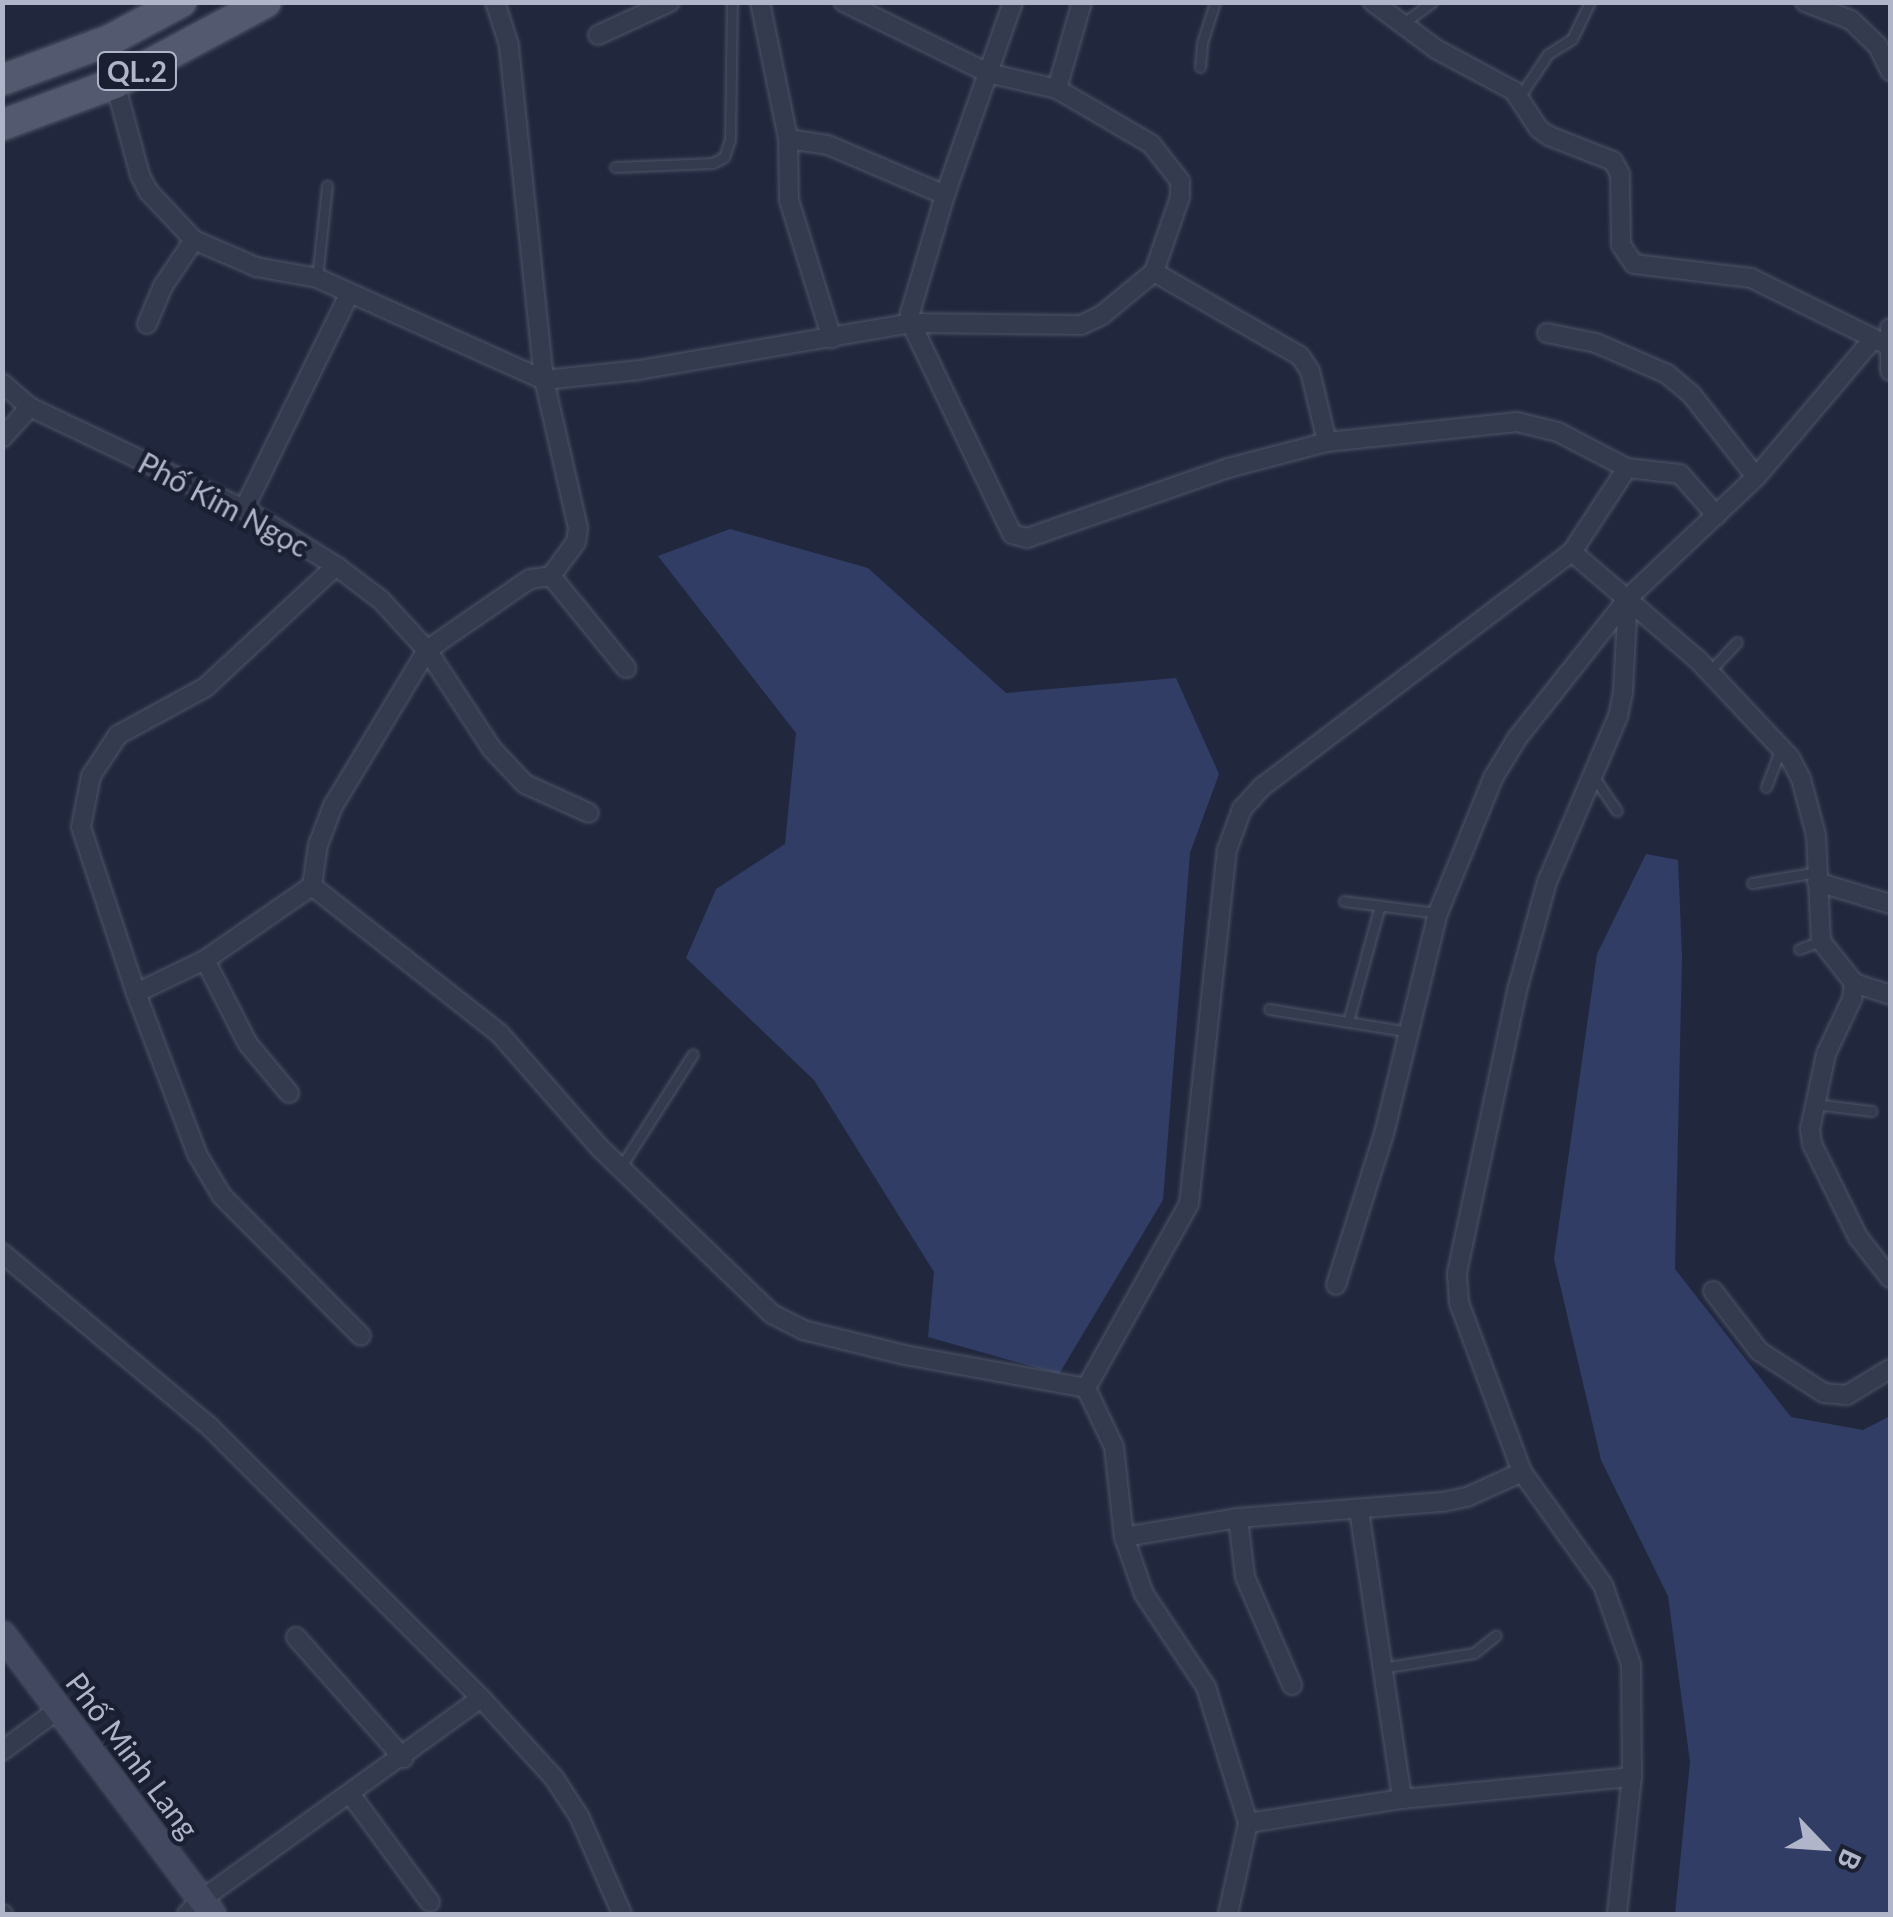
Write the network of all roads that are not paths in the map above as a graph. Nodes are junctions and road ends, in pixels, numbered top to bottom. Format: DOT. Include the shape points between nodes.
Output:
graph roads {
  1 [pos="182,2"];
  2 [pos="266,2"];
  3 [pos="496,2"];
  4 [pos="670,2"];
  5 [pos="732,2"];
  6 [pos="760,2"];
  7 [pos="844,2"];
  8 [pos="1013,2"];
  9 [pos="1082,2"];
  10 [pos="1215,2"];
  11 [pos="1373,2"];
  12 [pos="1432,2"];
  13 [pos="1590,2"];
  14 [pos="1806,2"];
  15 [pos="1860,2"];
  16 [pos="1851,20"];
  17 [pos="1400,26"];
  18 [pos="598,35"];
  19 [pos="1200,68"];
  20 [pos="1890,71"];
  21 [pos="988,72"];
  22 [pos="2,80"];
  23 [pos="115,83"];
  24 [pos="1057,89"];
  25 [pos="1520,96"];
  26 [pos="2,125"];
  27 [pos="788,139"];
  28 [pos="614,167"];
  29 [pos="327,186"];
  30 [pos="945,195"];
  31 [pos="194,240"];
  32 [pos="1154,272"];
  33 [pos="317,278"];
  34 [pos="349,295"];
  35 [pos="911,323"];
  36 [pos="147,324"];
  37 [pos="1890,328"];
  38 [pos="1546,333"];
  39 [pos="832,338"];
  40 [pos="1881,342"];
  41 [pos="1890,371"];
  42 [pos="544,380"];
  43 [pos="2,383"];
  44 [pos="30,407"];
  45 [pos="2,438"];
  46 [pos="1327,442"];
  47 [pos="1627,468"];
  48 [pos="1756,477"];
  49 [pos="244,509"];
  50 [pos="1716,514"];
  51 [pos="1572,552"];
  52 [pos="336,566"];
  53 [pos="550,576"];
  54 [pos="1628,598"];
  55 [pos="1737,642"];
  56 [pos="427,650"];
  57 [pos="626,668"];
  58 [pos="1709,672"];
  59 [pos="1782,747"];
  60 [pos="1592,774"];
  61 [pos="1766,787"];
  62 [pos="1617,811"];
  63 [pos="588,813"];
  64 [pos="1817,877"];
  65 [pos="1752,882"];
  66 [pos="312,886"];
  67 [pos="1344,901"];
  68 [pos="1890,904"];
  69 [pos="1380,905"];
  70 [pos="1438,913"];
  71 [pos="1820,940"];
  72 [pos="1799,949"];
  73 [pos="205,960"];
  74 [pos="1854,983"];
  75 [pos="136,993"];
  76 [pos="1890,994"];
  77 [pos="1269,1009"];
  78 [pos="1348,1022"];
  79 [pos="1409,1032"];
  80 [pos="693,1054"];
  81 [pos="288,1093"];
  82 [pos="1815,1104"];
  83 [pos="1872,1111"];
  84 [pos="620,1168"];
  85 [pos="2,1254"];
  86 [pos="1890,1278"];
  87 [pos="1336,1286"];
  88 [pos="1713,1291"];
  89 [pos="361,1336"];
  90 [pos="1890,1368"];
  91 [pos="1086,1388"];
  92 [pos="1522,1472"];
  93 [pos="1359,1510"];
  94 [pos="1238,1518"];
  95 [pos="1124,1537"];
  96 [pos="2,1634"];
  97 [pos="1496,1635"];
  98 [pos="296,1637"];
  99 [pos="1382,1668"];
  100 [pos="1292,1685"];
  101 [pos="481,1698"];
  102 [pos="59,1709"];
  103 [pos="2,1751"];
  104 [pos="402,1758"];
  105 [pos="1632,1777"];
  106 [pos="351,1795"];
  107 [pos="1402,1798"];
  108 [pos="1248,1822"];
  109 [pos="430,1902"];
  110 [pos="200,1909"];
  111 [pos="622,1914"];
  112 [pos="1228,1914"];
  113 [pos="1618,1914"];
  1 -- 22 [label="main road, QL.2" via="110,40"];
  2 -- 23 [label="main road, QL.2"];
  3 -- 42 [label="street" via="510,45"];
  4 -- 18 [label="street"];
  5 -- 28 [label="lane" via="730,140 724,157"];
  6 -- 27 [label="street"];
  7 -- 21 [label="street"];
  8 -- 21 [label="street"];
  9 -- 24 [label="street"];
  10 -- 19 [label="lane"];
  11 -- 17 [label="street"];
  12 -- 17 [label="lane"];
  13 -- 25 [label="lane" via="1572,39 1548,54"];
  14 -- 16 [label="street"];
  15 -- 16 [label="street"];
  16 -- 20 [label="street" via="1878,46"];
  17 -- 25 [label="street"];
  21 -- 24 [label="street"];
  21 -- 30 [label="street"];
  23 -- 26 [label="main road, QL.2"];
  23 -- 31 [label="street" via="148,191"];
  24 -- 32 [label="street" via="1151,144 1180,182"];
  25 -- 40 [label="street" via="1549,136 1613,161 1620,174 1621,245 1634,264 1751,278"];
  27 -- 30 [label="street" via="828,145"];
  27 -- 39 [label="street" via="790,200"];
  29 -- 33 [label="lane"];
  30 -- 35 [label="street"];
  31 -- 33 [label="street" via="256,268"];
  31 -- 36 [label="street"];
  32 -- 35 [label="street" via="1081,325"];
  32 -- 46 [label="street" via="1300,356 1310,371"];
  33 -- 34 [label="street"];
  34 -- 42 [label="street"];
  34 -- 49 [label="street"];
  35 -- 39 [label="street"];
  35 -- 46 [label="street" via="1012,534 1027,538 1228,468"];
  37 -- 40 [label="street"];
  38 -- 48 [label="street" via="1596,343 1667,374 1691,394"];
  39 -- 42 [label="street"];
  40 -- 41 [label="street"];
  40 -- 48 [label="street"];
  42 -- 53 [label="street" via="578,528 569,556"];
  43 -- 44 [label="street, Phố Kim Ngọc"];
  44 -- 45 [label="street"];
  44 -- 49 [label="street, Phố Kim Ngọc"];
  46 -- 47 [label="street" via="1517,422 1544,426"];
  47 -- 50 [label="street" via="1680,474"];
  47 -- 51 [label="street"];
  48 -- 50 [label="street"];
  49 -- 52 [label="street, Phố Kim Ngọc"];
  50 -- 54 [label="street"];
  51 -- 54 [label="street"];
  51 -- 91 [label="street" via="1262,786 1242,808 1226,850 1188,1204"];
  52 -- 56 [label="street, Phố Kim Ngọc"];
  52 -- 75 [label="street" via="206,687 118,736 91,776 81,827"];
  53 -- 56 [label="street" via="530,579"];
  53 -- 57 [label="street"];
  54 -- 58 [label="street"];
  54 -- 60 [label="street" via="1624,692"];
  54 -- 70 [label="street" via="1493,778"];
  55 -- 58 [label="lane"];
  56 -- 63 [label="street, Phố Kim Ngọc" via="492,749 525,784"];
  56 -- 66 [label="street" via="333,806"];
  58 -- 59 [label="street"];
  59 -- 61 [label="lane"];
  59 -- 64 [label="street" via="1801,779 1816,835"];
  60 -- 62 [label="lane"];
  60 -- 92 [label="street" via="1547,882 1518,986 1457,1274 1459,1304"];
  64 -- 65 [label="lane"];
  64 -- 68 [label="street"];
  64 -- 71 [label="street"];
  66 -- 73 [label="street"];
  66 -- 84 [label="street" via="500,1033"];
  67 -- 69 [label="lane"];
  69 -- 70 [label="lane"];
  69 -- 78 [label="lane"];
  70 -- 79 [label="street"];
  71 -- 72 [label="lane"];
  71 -- 74 [label="street"];
  73 -- 75 [label="street"];
  73 -- 81 [label="street" via="248,1044"];
  74 -- 76 [label="street"];
  74 -- 82 [label="street"];
  75 -- 89 [label="street" via="210,1178"];
  77 -- 78 [label="lane"];
  78 -- 79 [label="lane"];
  79 -- 87 [label="street"];
  80 -- 84 [label="lane"];
  82 -- 83 [label="lane"];
  82 -- 86 [label="street" via="1812,1144 1858,1237"];
  84 -- 91 [label="street" via="743,1291 804,1330"];
  85 -- 101 [label="street" via="210,1427"];
  88 -- 90 [label="street" via="1759,1351 1824,1393 1847,1395"];
  91 -- 95 [label="street" via="1114,1447"];
  92 -- 93 [label="street" via="1468,1497"];
  92 -- 105 [label="street" via="1593,1570 1623,1634 1630,1664"];
  93 -- 94 [label="street"];
  93 -- 99 [label="street"];
  94 -- 95 [label="street"];
  94 -- 100 [label="street" via="1252,1601"];
  95 -- 108 [label="street" via="1144,1594 1206,1687"];
  96 -- 102 [label="street, Phố Minh Lang"];
  97 -- 99 [label="lane" via="1474,1653"];
  98 -- 104 [label="street"];
  99 -- 107 [label="street"];
  101 -- 104 [label="street"];
  101 -- 111 [label="street" via="554,1778 579,1816"];
  102 -- 103 [label="street"];
  102 -- 110 [label="street, Phố Minh Lang"];
  104 -- 106 [label="street"];
  105 -- 107 [label="street"];
  105 -- 113 [label="street"];
  106 -- 109 [label="street"];
  106 -- 110 [label="street"];
  107 -- 108 [label="street"];
  108 -- 112 [label="street"];
}
